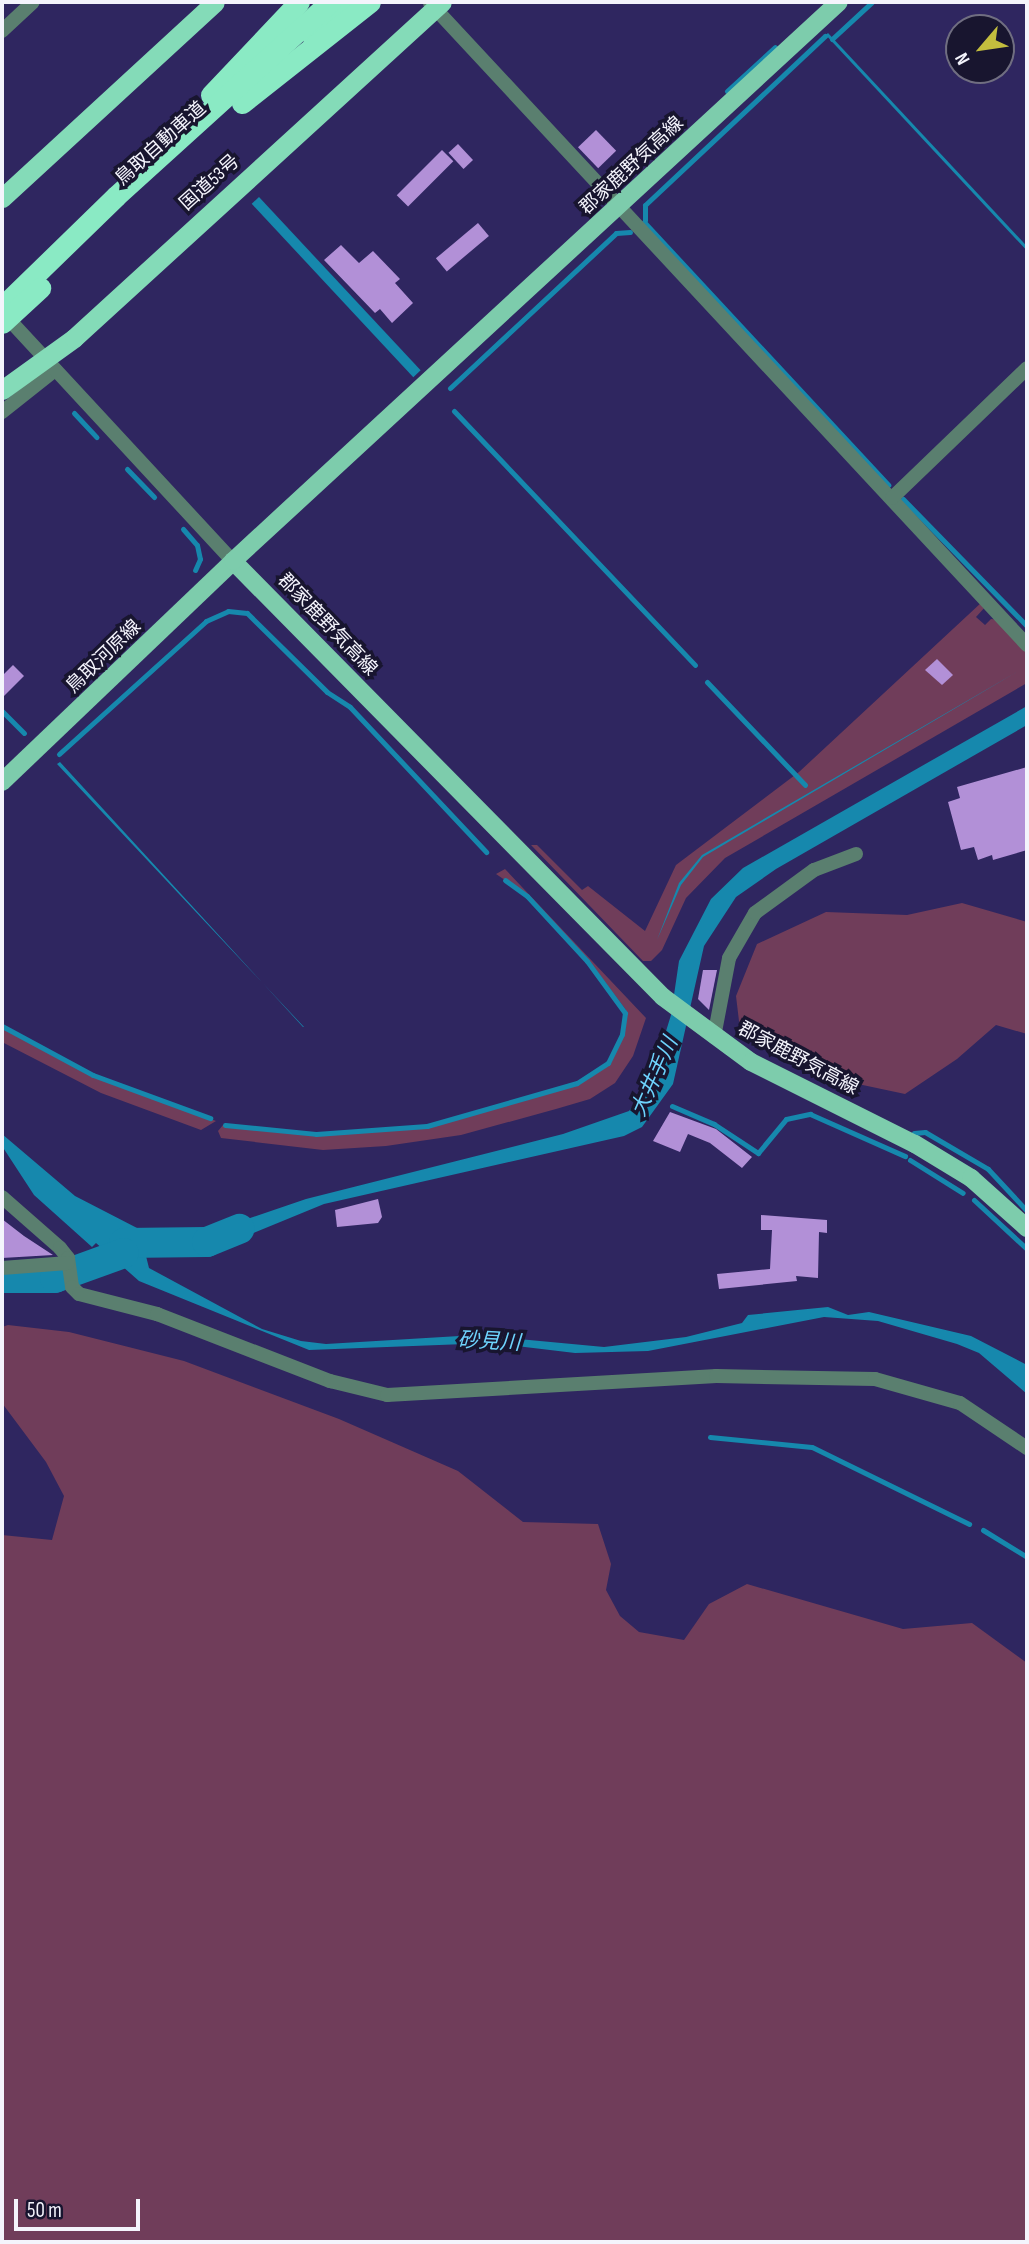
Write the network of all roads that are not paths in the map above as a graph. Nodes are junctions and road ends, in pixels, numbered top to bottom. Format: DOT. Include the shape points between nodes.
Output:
graph roads {
  1 [pos="33,2"];
  2 [pos="215,2"];
  3 [pos="299,2"];
  4 [pos="330,2"];
  5 [pos="352,2"];
  6 [pos="370,2"];
  7 [pos="839,2"];
  8 [pos="435,5"];
  9 [pos="2,31"];
  10 [pos="242,103"];
  11 [pos="116,196"];
  12 [pos="2,198"];
  13 [pos="620,206"];
  14 [pos="36,284"];
  15 [pos="2,310"];
  16 [pos="2,323"];
  17 [pos="51,365"];
  18 [pos="1027,368"];
  19 [pos="2,390"];
  20 [pos="2,412"];
  21 [pos="892,498"];
  22 [pos="233,561"];
  23 [pos="1027,645"];
  24 [pos="2,782"];
  25 [pos="856,854"];
  26 [pos="714,1037"];
  27 [pos="2,1196"];
  28 [pos="1027,1228"];
  29 [pos="68,1265"];
  30 [pos="2,1268"];
  31 [pos="1027,1448"];
  1 -- 9 [label="street"];
  2 -- 12 [label="highway"];
  3 -- 11 [label="highway"];
  4 -- 11 [label="highway, 鳥取自動車道"];
  5 -- 10 [label="highway, 鳥取自動車道"];
  6 -- 10 [label="highway"];
  7 -- 13 [label="main road, 郡家鹿野気高線"];
  8 -- 13 [label="street"];
  8 -- 17 [label="highway, 国道53号"];
  10 -- 14 [label="highway, 鳥取自動車道"];
  11 -- 14 [label="highway, 鳥取自動車道"];
  13 -- 21 [label="street"];
  13 -- 22 [label="main road, 郡家鹿野気高線"];
  14 -- 15 [label="highway, 鳥取自動車道"];
  14 -- 16 [label="highway, 鳥取自動車道, bridge"];
  15 -- 17 [label="street"];
  17 -- 19 [label="highway, 国道53号"];
  17 -- 20 [label="street"];
  17 -- 22 [label="street"];
  18 -- 21 [label="street"];
  21 -- 23 [label="street"];
  22 -- 24 [label="main road, 鳥取河原線"];
  22 -- 26 [label="main road, 郡家鹿野気高線" via="663,997"];
  25 -- 26 [label="street" via="814,870 755,913 729,958"];
  26 -- 28 [label="main road, 郡家鹿野気高線" via="751,1062 915,1144 996,1196"];
  27 -- 29 [label="street" via="50,1238"];
  29 -- 30 [label="street"];
  29 -- 31 [label="street" via="72,1287 87,1297 142,1309 330,1381 387,1395 716,1376 875,1378 960,1403"];
}
